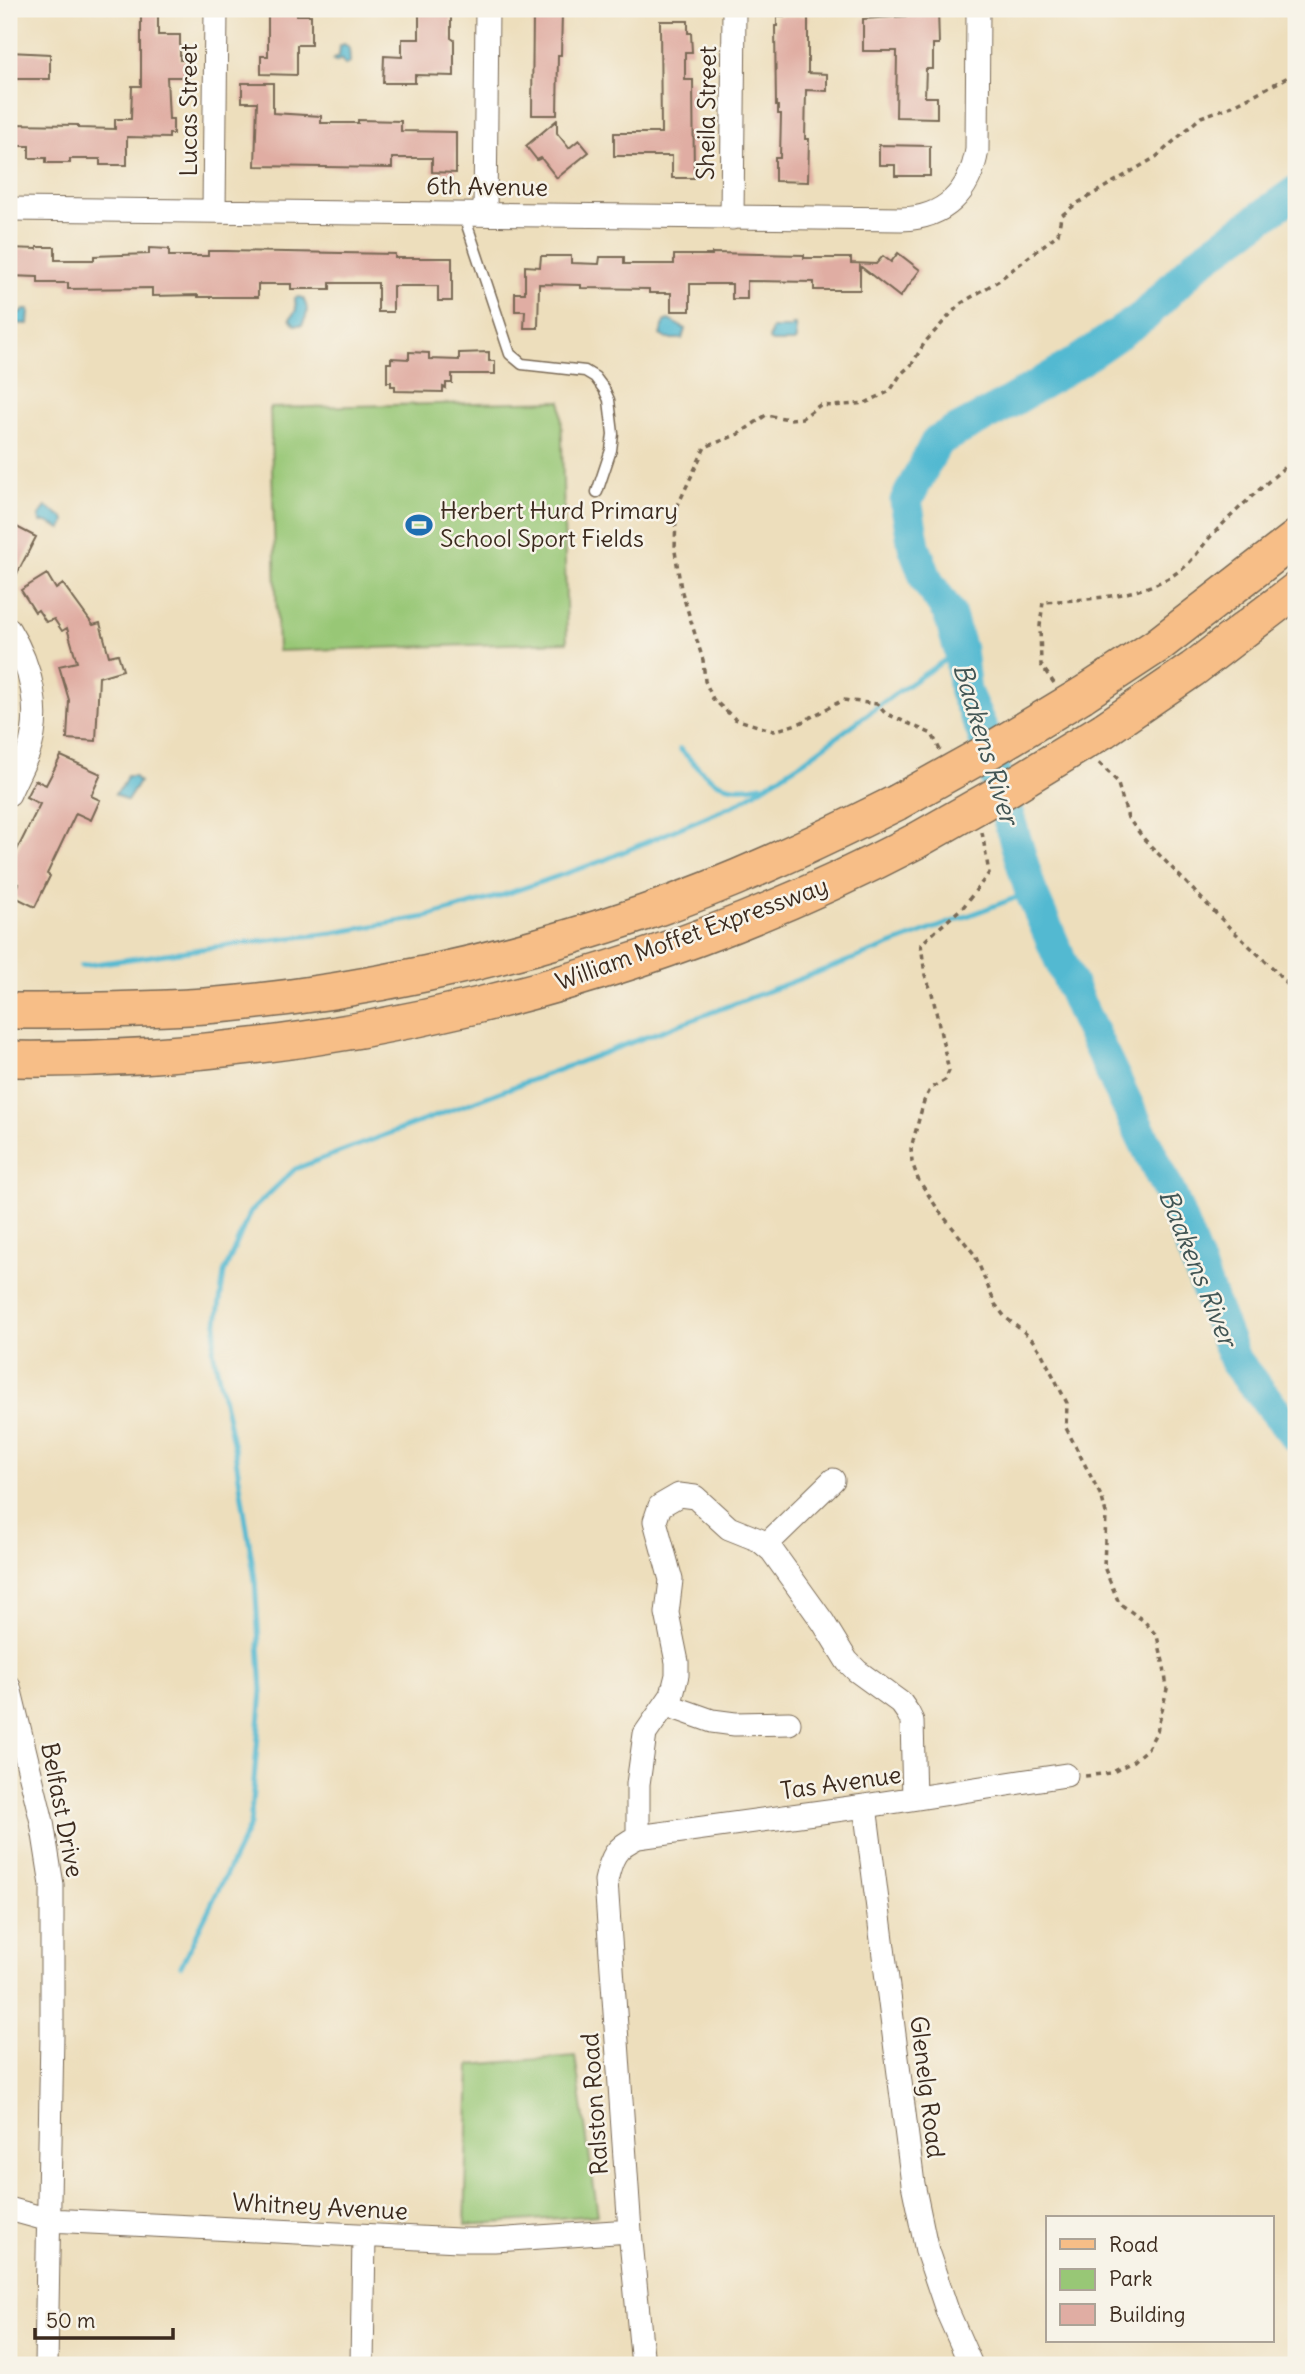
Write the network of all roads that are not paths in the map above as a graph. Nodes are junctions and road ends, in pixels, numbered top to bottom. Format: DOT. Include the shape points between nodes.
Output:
graph roads {
  1 [pos="216,9"];
  2 [pos="487,9"];
  3 [pos="734,9"];
  4 [pos="978,9"];
  5 [pos="9,209"];
  6 [pos="214,211"];
  7 [pos="474,213"];
  8 [pos="732,218"];
  9 [pos="597,492"];
  10 [pos="1296,538"];
  11 [pos="1296,590"];
  12 [pos="9,631"];
  13 [pos="9,794"];
  14 [pos="9,1011"];
  15 [pos="9,1059"];
  16 [pos="833,1480"];
  17 [pos="766,1545"];
  18 [pos="9,1687"];
  19 [pos="667,1705"];
  20 [pos="789,1723"];
  21 [pos="1066,1775"];
  22 [pos="914,1798"];
  23 [pos="864,1806"];
  24 [pos="631,1840"];
  25 [pos="9,2209"];
  26 [pos="48,2220"];
  27 [pos="630,2231"];
  28 [pos="365,2236"];
  29 [pos="46,2365"];
  30 [pos="362,2365"];
  31 [pos="643,2365"];
  32 [pos="971,2365"];
  1 -- 6 [label="street, Lucas Street"];
  2 -- 7 [label="street"];
  3 -- 8 [label="street, Sheila Street"];
  4 -- 8 [label="street, 6th Avenue" via="977,150 958,195 938,211 914,219"];
  5 -- 6 [label="street, 6th Avenue"];
  6 -- 7 [label="street, 6th Avenue"];
  7 -- 8 [label="street, 6th Avenue"];
  7 -- 9 [label="lane" via="510,354 522,364 585,371 595,377 609,400 611,450"];
  10 -- 14 [label="main road, William Moffet Expressway, bridge" via="1158,645 991,750 793,853 645,912 446,968 289,997 96,1012"];
  11 -- 15 [label="main road, William Moffet Expressway, bridge" via="1193,669 1009,788 850,875 755,916 579,978 411,1019 300,1040 155,1055"];
  12 -- 13 [label="street" via="27,667 34,713 28,752"];
  16 -- 17 [label="street"];
  17 -- 19 [label="street" via="729,1528 695,1497 671,1497 660,1506 655,1521 671,1580 667,1613 677,1662 675,1687"];
  17 -- 22 [label="street" via="847,1661 905,1708 912,1721"];
  18 -- 26 [label="street, Belfast Drive" via="42,1822 52,1885"];
  19 -- 20 [label="street" via="712,1721"];
  19 -- 24 [label="street" via="645,1734"];
  21 -- 22 [label="street, Tas Avenue"];
  22 -- 23 [label="street, Tas Avenue"];
  23 -- 24 [label="street, Tas Avenue"];
  23 -- 32 [label="street, Glenelg Road" via="913,2184 927,2251"];
  24 -- 27 [label="street, Ralston Road" via="610,1864 606,1881"];
  25 -- 26 [label="street, Whitney Avenue"];
  26 -- 28 [label="street, Whitney Avenue"];
  26 -- 29 [label="street, Belfast Drive"];
  27 -- 28 [label="street, Whitney Avenue" via="494,2240"];
  27 -- 31 [label="street, Ralston Road"];
  28 -- 30 [label="street"];
}
